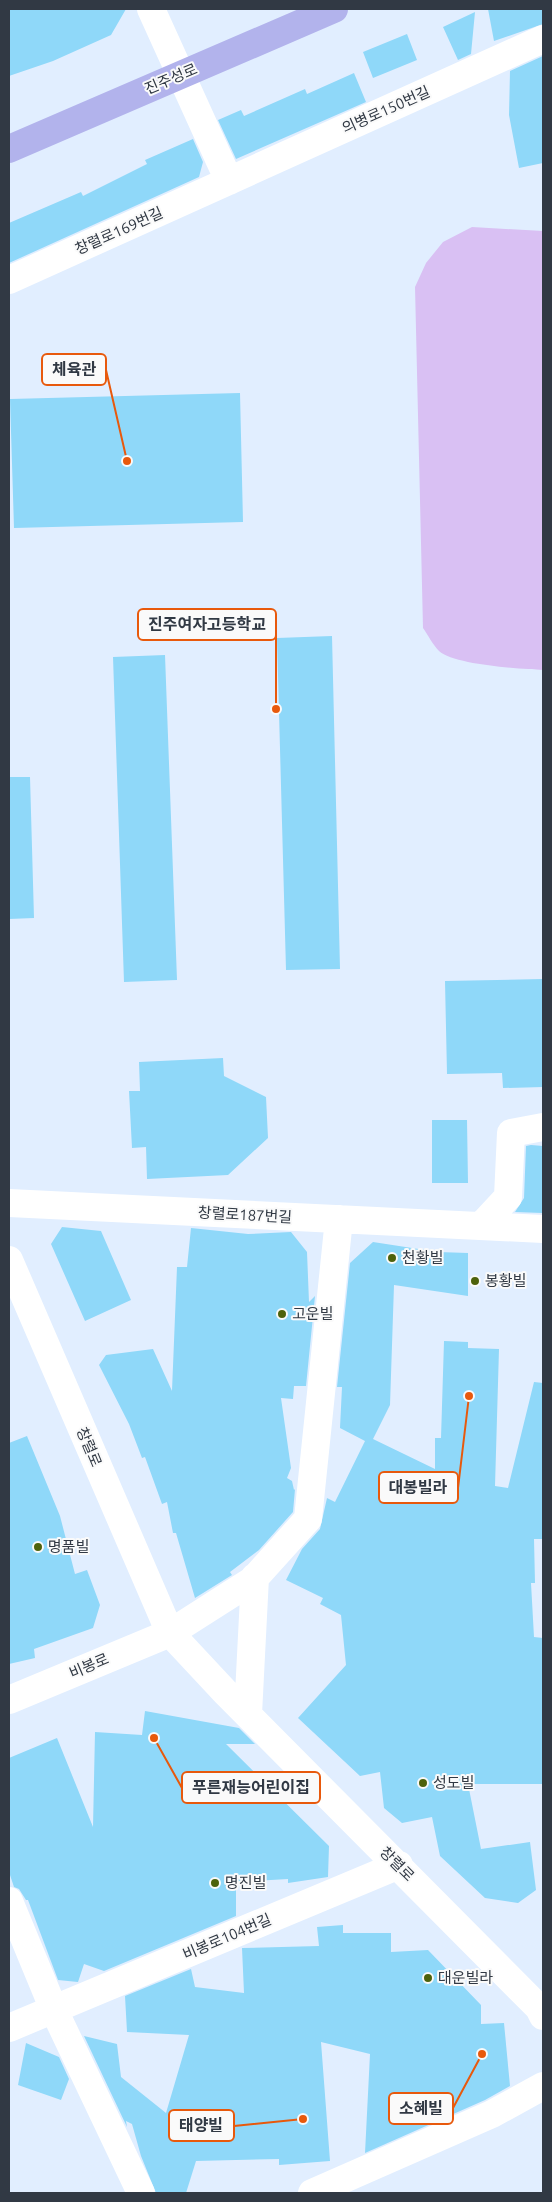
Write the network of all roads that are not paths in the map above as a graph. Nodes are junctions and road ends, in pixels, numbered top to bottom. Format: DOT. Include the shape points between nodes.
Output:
graph roads {
  1 [pos="151,9"];
  2 [pos="334,9"];
  3 [pos="543,39"];
  4 [pos="181,75"];
  5 [pos="9,149"];
  6 [pos="229,181"];
  7 [pos="9,280"];
  8 [pos="543,1127"];
  9 [pos="9,1203"];
  10 [pos="339,1220"];
  11 [pos="481,1226"];
  12 [pos="543,1229"];
  13 [pos="9,1260"];
  14 [pos="255,1578"];
  15 [pos="170,1633"];
  16 [pos="9,1700"];
  17 [pos="248,1714"];
  18 [pos="399,1865"];
  19 [pos="9,1901"];
  20 [pos="54,2010"];
  21 [pos="543,2016"];
  22 [pos="9,2028"];
  23 [pos="543,2086"];
  24 [pos="141,2193"];
  25 [pos="312,2193"];
  1 -- 4 [label="street"];
  2 -- 4 [label="main road, 진주성로"];
  3 -- 6 [label="street, 의병로150번길"];
  4 -- 5 [label="main road, 진주성로"];
  4 -- 6 [label="street"];
  6 -- 7 [label="street, 창렬로169번길"];
  8 -- 11 [label="street" via="511,1133 508,1196"];
  9 -- 10 [label="street, 창렬로187번길"];
  10 -- 11 [label="street, 창렬로187번길"];
  10 -- 14 [label="street" via="308,1519"];
  11 -- 12 [label="street, 창렬로187번길"];
  13 -- 15 [label="street, 창렬로"];
  14 -- 15 [label="street"];
  14 -- 17 [label="street"];
  15 -- 16 [label="street, 비봉로"];
  15 -- 17 [label="street, 창렬로"];
  17 -- 18 [label="street, 창렬로"];
  18 -- 20 [label="street, 비봉로104번길"];
  18 -- 21 [label="street, 창렬로" via="539,2008"];
  19 -- 20 [label="street"];
  20 -- 22 [label="street, 비봉로104번길"];
  20 -- 24 [label="street"];
  23 -- 25 [label="street" via="492,2114"];
}
